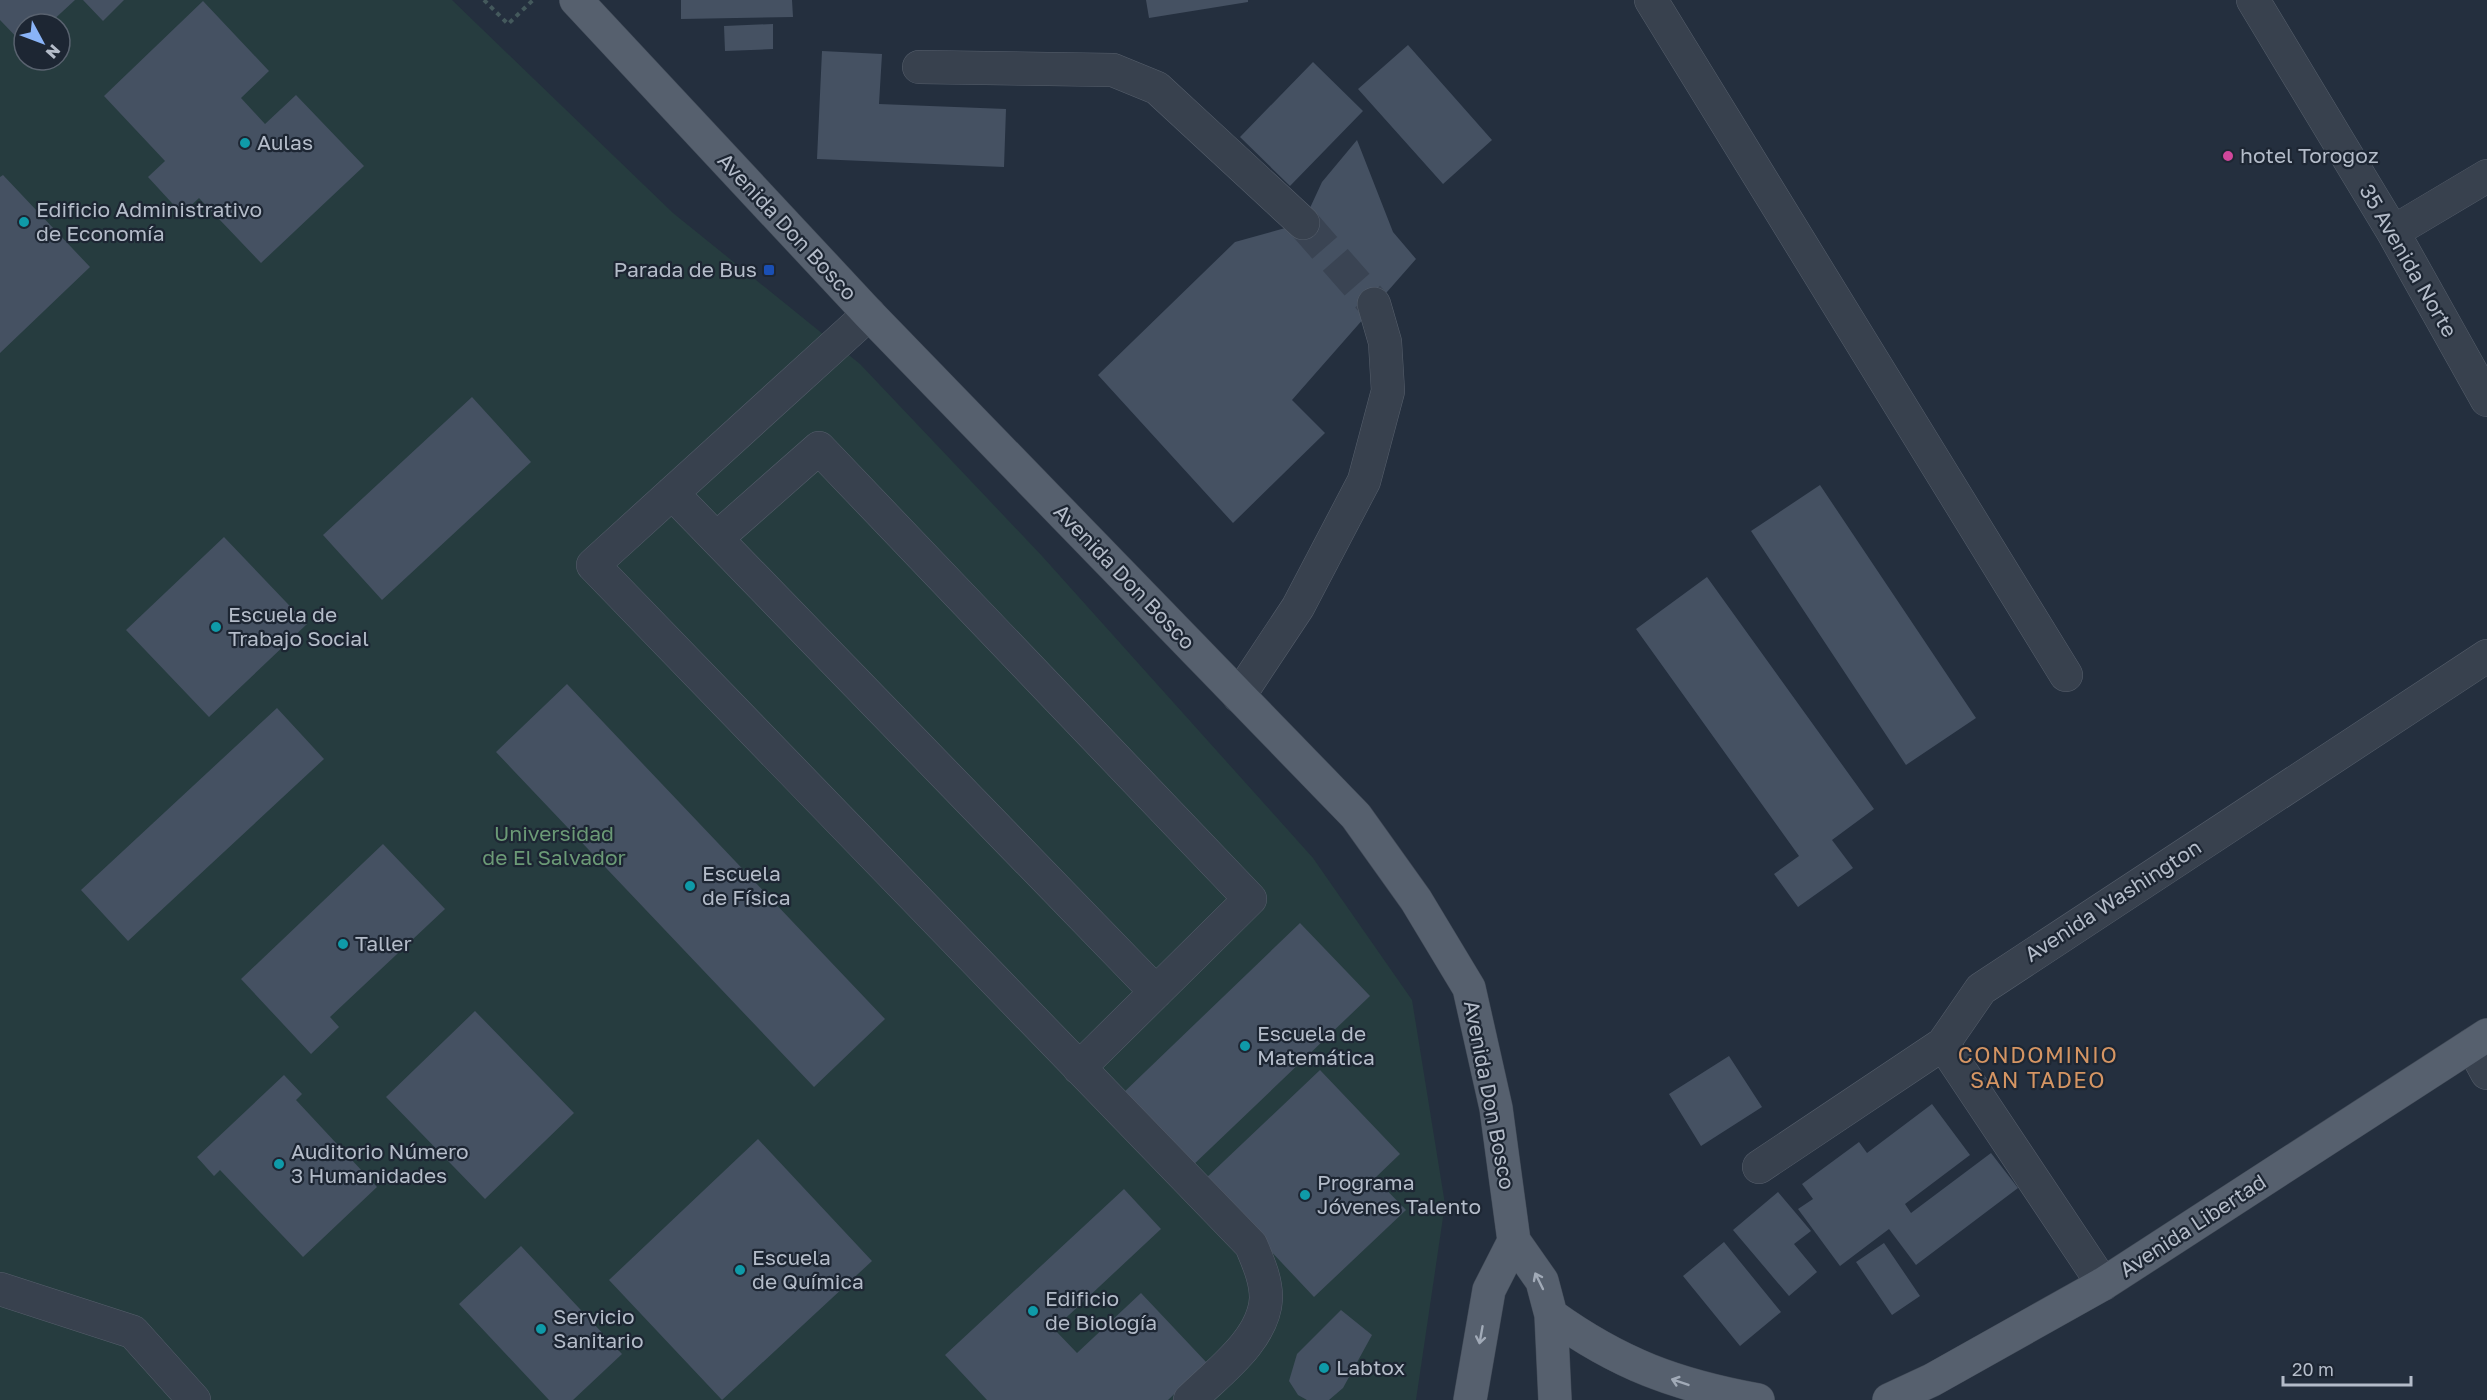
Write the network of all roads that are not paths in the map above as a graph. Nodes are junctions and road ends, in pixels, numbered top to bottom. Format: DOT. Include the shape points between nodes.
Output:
graph roads {
  1 [pos="576,0"];
  2 [pos="1651,0"];
  3 [pos="2253,0"];
  4 [pos="920,67"];
  5 [pos="2487,176"];
  6 [pos="1303,223"];
  7 [pos="2393,232"];
  8 [pos="1374,304"];
  9 [pos="869,314"];
  10 [pos="2487,400"];
  11 [pos="672,493"];
  12 [pos="717,538"];
  13 [pos="2487,656"];
  14 [pos="2066,675"];
  15 [pos="1239,696"];
  16 [pos="1156,992"];
  17 [pos="2480,1040"];
  18 [pos="1943,1044"];
  19 [pos="1079,1068"];
  20 [pos="2487,1073"];
  21 [pos="1759,1167"];
  22 [pos="1515,1241"];
  23 [pos="2103,1284"];
  24 [pos="0,1289"];
  25 [pos="1551,1315"];
  26 [pos="194,1400"];
  27 [pos="1190,1400"];
  28 [pos="1470,1400"];
  29 [pos="1555,1400"];
  30 [pos="1758,1400"];
  31 [pos="1889,1400"];
  1 -- 9 [label="main road, Avenida Don Bosco"];
  2 -- 14 [label="street"];
  3 -- 7 [label="street, 35 Avenida Norte"];
  4 -- 6 [label="street" via="1113,70 1131,75 1157,88"];
  5 -- 7 [label="street"];
  7 -- 10 [label="street, 35 Avenida Norte"];
  8 -- 15 [label="street" via="1385,342 1388,391 1364,481 1298,607"];
  9 -- 11 [label="street"];
  9 -- 15 [label="main road, Avenida Don Bosco"];
  11 -- 12 [label="street"];
  11 -- 19 [label="street" via="593,565"];
  12 -- 16 [label="street"];
  12 -- 16 [label="street" via="819,448 1250,899"];
  13 -- 18 [label="street, Avenida Washington" via="1981,989"];
  15 -- 22 [label="main road, Avenida Don Bosco" via="1356,816 1416,900 1469,988 1496,1108"];
  16 -- 19 [label="street"];
  17 -- 20 [label="street"];
  17 -- 23 [label="main road, Avenida Libertad"];
  18 -- 21 [label="street, Avenida Washington"];
  18 -- 23 [label="street"];
  19 -- 27 [label="street" via="1251,1245 1263,1275 1266,1299 1260,1321 1243,1348"];
  25 -- 22 [label="main road, Avenida Don Bosco, one-way" via="1542,1281"];
  22 -- 28 [label="main road, one-way" via="1489,1290"];
  23 -- 31 [label="main road, Avenida Libertad"];
  24 -- 26 [label="street" via="133,1332"];
  25 -- 29 [label="main road, Avenida Don Bosco"];
  30 -- 25 [label="main road, one-way" via="1704,1390 1642,1369 1583,1338"];
}
